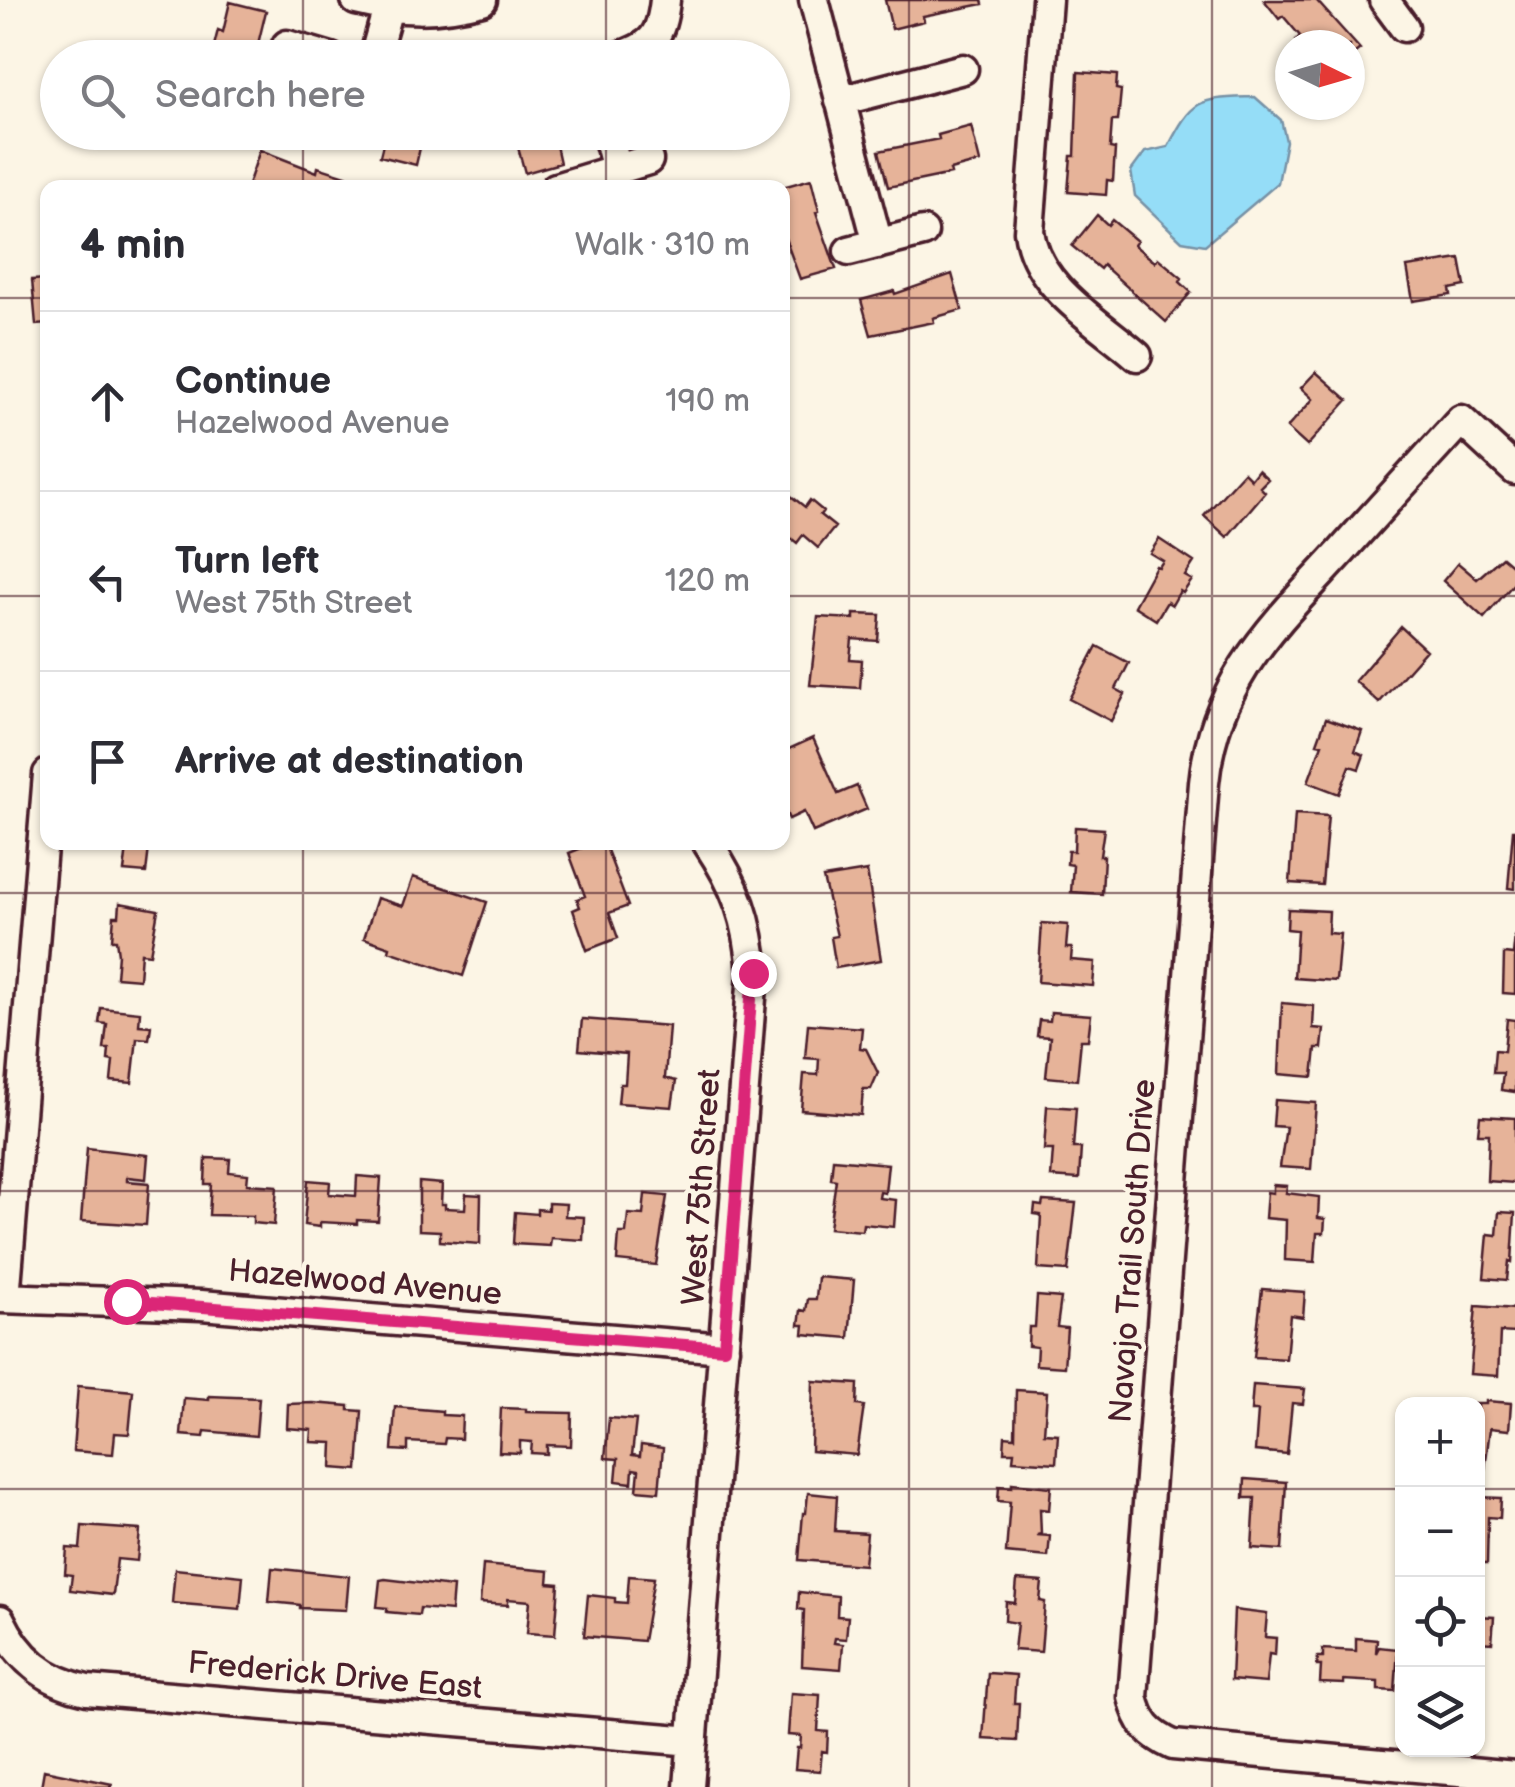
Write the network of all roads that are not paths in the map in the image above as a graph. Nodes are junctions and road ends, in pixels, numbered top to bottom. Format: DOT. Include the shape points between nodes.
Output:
graph roads {
  1 [pos="356,0"];
  2 [pos="482,0"];
  3 [pos="665,0"];
  4 [pos="814,0"];
  5 [pos="1047,0"];
  6 [pos="1384,0"];
  7 [pos="388,8"];
  8 [pos="1404,27"];
  9 [pos="379,40"];
  10 [pos="652,40"];
  11 [pos="963,69"];
  12 [pos="840,101"];
  13 [pos="612,150"];
  14 [pos="648,160"];
  15 [pos="617,169"];
  16 [pos="582,180"];
  17 [pos="923,232"];
  18 [pos="878,244"];
  19 [pos="849,251"];
  20 [pos="1137,356"];
  21 [pos="1515,470"];
  22 [pos="41,850"];
  23 [pos="712,850"];
  24 [pos="3,1298"];
  25 [pos="724,1348"];
  26 [pos="0,1620"];
  27 [pos="693,1742"];
  28 [pos="1515,1776"];
  29 [pos="689,1787"];
  1 -- 7 [label="street"];
  2 -- 7 [label="street" via="436,10"];
  3 -- 10 [label="street"];
  4 -- 12 [label="street"];
  5 -- 20 [label="street" via="1030,245 1050,282"];
  6 -- 8 [label="street"];
  7 -- 9 [label="street"];
  11 -- 12 [label="street"];
  12 -- 18 [label="street"];
  13 -- 15 [label="street"];
  14 -- 15 [label="street"];
  15 -- 16 [label="street"];
  17 -- 18 [label="street"];
  18 -- 19 [label="street"];
  21 -- 28 [label="street, Navajo Trail South Drive" via="1461,420 1259,641 1218,717 1204,783 1133,1697 1142,1724 1172,1745"];
  22 -- 24 [label="street"];
  23 -- 25 [label="street, West 75th Street" via="746,916 753,973"];
  24 -- 25 [label="street, Hazelwood Avenue" via="201,1305"];
  25 -- 27 [label="street, West 75th Street"];
  26 -- 27 [label="street, Frederick Drive East" via="34,1667 87,1690"];
  27 -- 29 [label="street, West 75th Street"];
}
